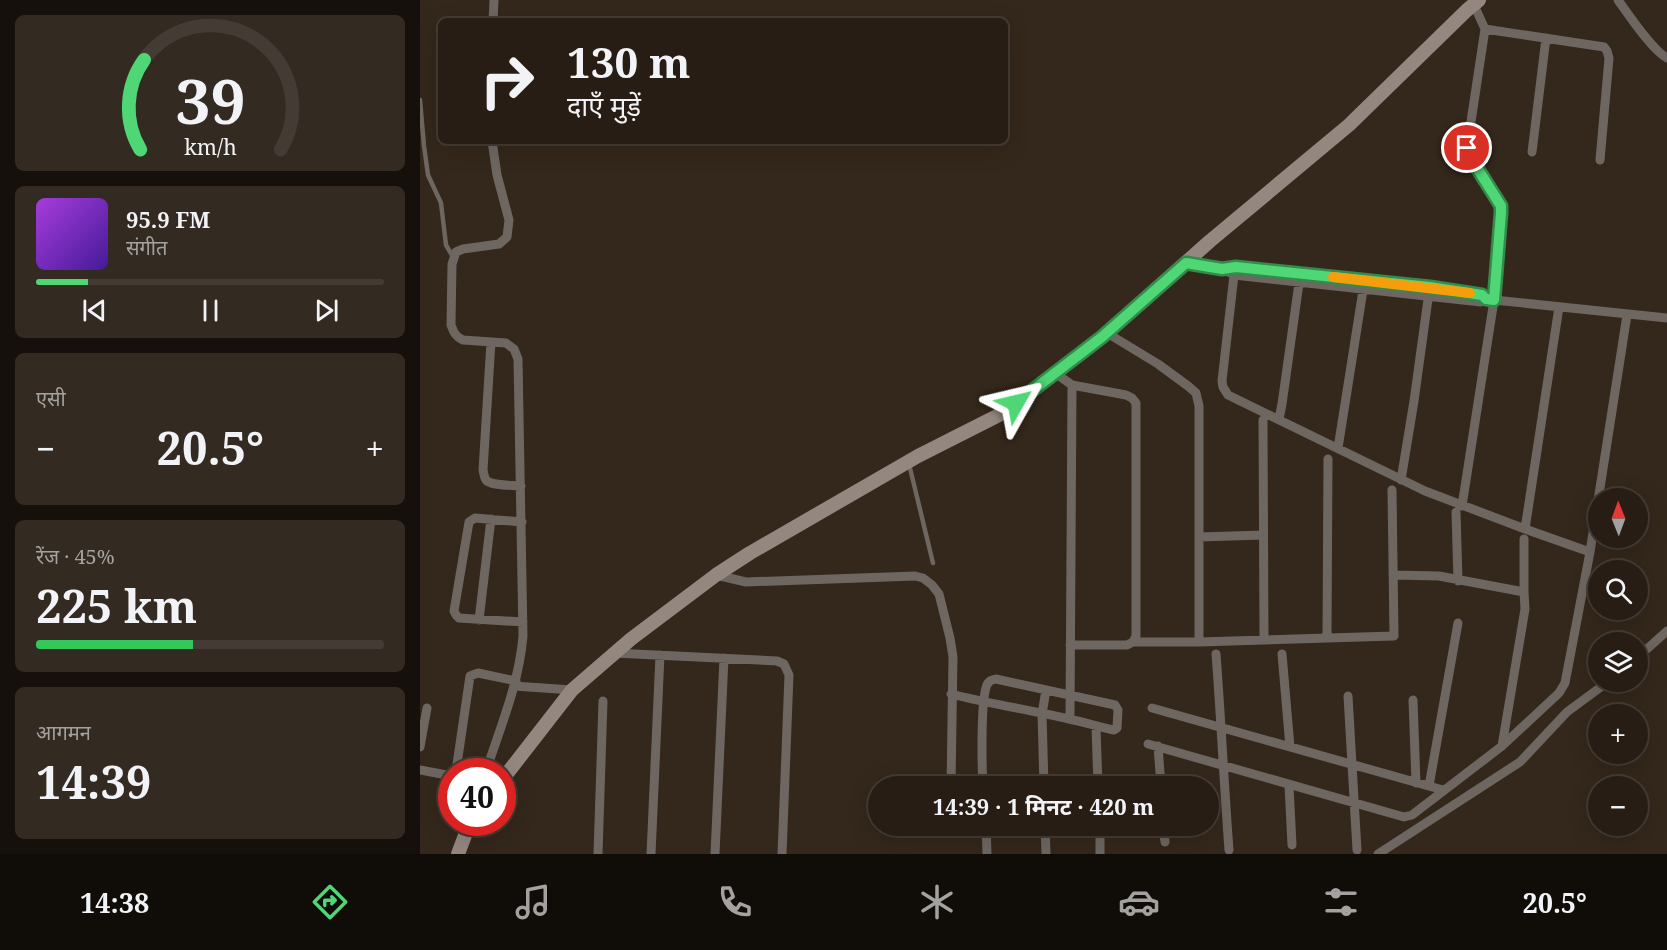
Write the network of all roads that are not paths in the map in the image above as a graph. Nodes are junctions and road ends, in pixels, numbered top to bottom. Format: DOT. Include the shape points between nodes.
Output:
graph roads {
  1 [pos="494,0"];
  2 [pos="1621,1"];
  3 [pos="1476,2"];
  4 [pos="493,18"];
  5 [pos="1485,29"];
  6 [pos="1546,38"];
  7 [pos="1667,58"];
  8 [pos="420,100"];
  9 [pos="492,144"];
  10 [pos="1532,152"];
  11 [pos="1600,160"];
  12 [pos="453,258"];
  13 [pos="1186,263"];
  14 [pos="1222,269"];
  15 [pos="1234,275"];
  16 [pos="1300,277"];
  17 [pos="1364,284"];
  18 [pos="1429,291"];
  19 [pos="1490,299"];
  20 [pos="1559,307"];
  21 [pos="1627,315"];
  22 [pos="1667,318"];
  23 [pos="1107,333"];
  24 [pos="491,342"];
  25 [pos="1055,373"];
  26 [pos="1072,385"];
  27 [pos="1279,419"];
  28 [pos="1263,420"];
  29 [pos="1338,448"];
  30 [pos="1328,459"];
  31 [pos="909,462"];
  32 [pos="1401,480"];
  33 [pos="521,486"];
  34 [pos="1392,490"];
  35 [pos="1459,509"];
  36 [pos="491,519"];
  37 [pos="522,522"];
  38 [pos="1524,534"];
  39 [pos="1263,536"];
  40 [pos="1199,537"];
  41 [pos="1590,552"];
  42 [pos="933,563"];
  43 [pos="716,575"];
  44 [pos="1394,575"];
  45 [pos="1458,581"];
  46 [pos="1524,592"];
  47 [pos="479,620"];
  48 [pos="523,622"];
  49 [pos="1458,623"];
  50 [pos="1667,631"];
  51 [pos="1327,638"];
  52 [pos="1264,640"];
  53 [pos="1133,642"];
  54 [pos="1198,642"];
  55 [pos="1070,645"];
  56 [pos="1648,648"];
  57 [pos="614,653"];
  58 [pos="1216,654"];
  59 [pos="1282,654"];
  60 [pos="660,655"];
  61 [pos="724,658"];
  62 [pos="515,684"];
  63 [pos="572,690"];
  64 [pos="1046,690"];
  65 [pos="1594,692"];
  66 [pos="951,694"];
  67 [pos="1071,695"];
  68 [pos="1348,696"];
  69 [pos="1413,700"];
  70 [pos="603,701"];
  71 [pos="983,702"];
  72 [pos="427,708"];
  73 [pos="1152,708"];
  74 [pos="1042,714"];
  75 [pos="1070,719"];
  76 [pos="1096,727"];
  77 [pos="1222,729"];
  78 [pos="1148,744"];
  79 [pos="1158,746"];
  80 [pos="1502,746"];
  81 [pos="420,747"];
  82 [pos="1290,747"];
  83 [pos="458,758"];
  84 [pos="490,758"];
  85 [pos="516,762"];
  86 [pos="1223,765"];
  87 [pos="1352,765"];
  88 [pos="420,770"];
  89 [pos="438,773"];
  90 [pos="951,776"];
  91 [pos="983,776"];
  92 [pos="1044,776"];
  93 [pos="1098,776"];
  94 [pos="1160,776"];
  95 [pos="1416,783"];
  96 [pos="1289,786"];
  97 [pos="1429,786"];
  98 [pos="1443,790"];
  99 [pos="1353,802"];
  100 [pos="465,836"];
  101 [pos="986,836"];
  102 [pos="1045,836"];
  103 [pos="1100,836"];
  104 [pos="1165,836"];
  105 [pos="1165,842"];
  106 [pos="1292,845"];
  107 [pos="1229,850"];
  108 [pos="1357,850"];
  109 [pos="458,854"];
  110 [pos="598,854"];
  111 [pos="651,854"];
  112 [pos="715,854"];
  113 [pos="782,854"];
  114 [pos="987,854"];
  115 [pos="1046,854"];
  116 [pos="1100,854"];
  117 [pos="1378,854"];
  1 -- 4 [label="street"];
  2 -- 7 [label="street"];
  3 -- 5 [label="street"];
  3 -- 13 [label="street" via="1349,125"];
  5 -- 6 [label="street"];
  5 -- 19 [label="street" via="1467,148 1501,206"];
  6 -- 10 [label="street"];
  6 -- 11 [label="street" via="1604,47 1607,51"];
  8 -- 12 [label="lane" via="428,175 441,203 446,245"];
  9 -- 12 [label="street" via="496,175 509,220 507,237 499,244 456,252"];
  12 -- 24 [label="street" via="453,332 463,340"];
  13 -- 14 [label="street"];
  13 -- 23 [label="street"];
  14 -- 15 [label="street"];
  14 -- 16 [label="street" via="1236,267"];
  15 -- 16 [label="street"];
  15 -- 27 [label="street" via="1222,387 1228,395"];
  16 -- 17 [label="street"];
  16 -- 27 [label="street"];
  17 -- 18 [label="street"];
  17 -- 29 [label="street"];
  18 -- 19 [label="street" via="1481,302"];
  18 -- 32 [label="street"];
  19 -- 20 [label="street"];
  19 -- 35 [label="street"];
  20 -- 21 [label="street"];
  20 -- 38 [label="street"];
  21 -- 22 [label="street"];
  21 -- 41 [label="street"];
  23 -- 25 [label="street"];
  23 -- 40 [label="street" via="1196,393"];
  24 -- 33 [label="street" via="506,343 518,359"];
  24 -- 33 [label="street" via="483,471 493,483"];
  25 -- 26 [label="street"];
  25 -- 31 [label="street" via="999,415"];
  26 -- 53 [label="street" via="1126,395 1136,403"];
  26 -- 55 [label="street"];
  27 -- 29 [label="street"];
  28 -- 39 [label="street"];
  29 -- 32 [label="street"];
  30 -- 51 [label="street"];
  31 -- 42 [label="lane"];
  31 -- 43 [label="street"];
  32 -- 35 [label="street"];
  33 -- 37 [label="street"];
  34 -- 44 [label="street"];
  35 -- 38 [label="street"];
  35 -- 45 [label="street"];
  36 -- 37 [label="street"];
  36 -- 47 [label="street"];
  36 -- 47 [label="street" via="475,518 469,522 454,606 459,618"];
  37 -- 48 [label="street"];
  38 -- 41 [label="street"];
  38 -- 46 [label="street"];
  39 -- 40 [label="street"];
  39 -- 52 [label="street"];
  40 -- 54 [label="street"];
  41 -- 80 [label="street" via="1563,688"];
  43 -- 57 [label="street"];
  43 -- 66 [label="street" via="746,582 922,578 939,594 948,624"];
  44 -- 45 [label="street" via="1439,576"];
  44 -- 51 [label="street" via="1394,636"];
  45 -- 46 [label="street"];
  46 -- 80 [label="street" via="1525,609"];
  47 -- 48 [label="street"];
  48 -- 62 [label="street" via="521,661"];
  49 -- 97 [label="street"];
  50 -- 56 [label="street"];
  51 -- 52 [label="street"];
  52 -- 54 [label="street"];
  53 -- 54 [label="street"];
  53 -- 55 [label="street"];
  55 -- 67 [label="street"];
  57 -- 60 [label="street"];
  57 -- 63 [label="street"];
  58 -- 77 [label="street"];
  59 -- 82 [label="street"];
  60 -- 61 [label="street"];
  60 -- 111 [label="street"];
  61 -- 112 [label="street"];
  61 -- 113 [label="street" via="777,661 788,669"];
  62 -- 63 [label="street"];
  62 -- 83 [label="street" via="478,673 470,676"];
  62 -- 84 [label="street"];
  63 -- 85 [label="street"];
  64 -- 67 [label="street"];
  64 -- 71 [label="street" via="996,679 987,684"];
  64 -- 74 [label="street"];
  65 -- 117 [label="street" via="1567,712 1520,762"];
  66 -- 71 [label="street"];
  66 -- 90 [label="street"];
  67 -- 75 [label="street"];
  67 -- 76 [label="street" via="1117,707 1116,729"];
  68 -- 87 [label="street"];
  69 -- 95 [label="street"];
  70 -- 110 [label="street"];
  71 -- 74 [label="street"];
  71 -- 91 [label="street"];
  72 -- 81 [label="street"];
  73 -- 77 [label="street"];
  74 -- 75 [label="street"];
  74 -- 92 [label="street"];
  75 -- 76 [label="street"];
  76 -- 93 [label="street"];
  77 -- 82 [label="street"];
  77 -- 86 [label="street"];
  78 -- 79 [label="street"];
  79 -- 86 [label="street"];
  79 -- 94 [label="street"];
  80 -- 98 [label="street"];
  82 -- 87 [label="street"];
  86 -- 96 [label="street"];
  86 -- 107 [label="street"];
  87 -- 95 [label="street"];
  87 -- 99 [label="street"];
  88 -- 89 [label="street"];
  95 -- 97 [label="street"];
  96 -- 99 [label="street"];
  96 -- 106 [label="street"];
  97 -- 98 [label="street"];
  98 -- 99 [label="street" via="1404,817"];
  99 -- 108 [label="street"];
  100 -- 109 [label="street"];
  101 -- 114 [label="street"];
  102 -- 115 [label="street"];
  103 -- 116 [label="street"];
  104 -- 105 [label="street"];
}
